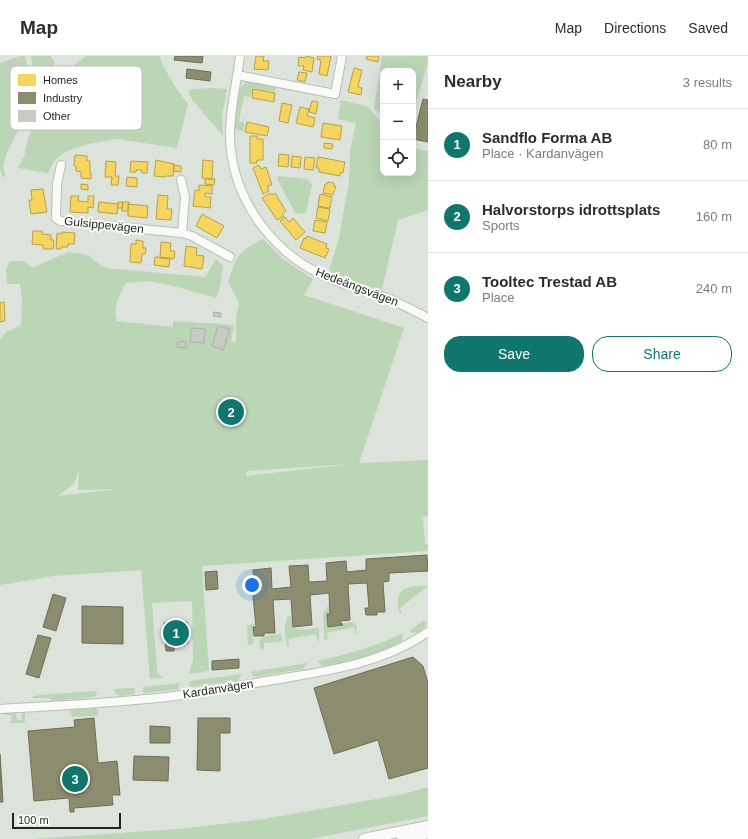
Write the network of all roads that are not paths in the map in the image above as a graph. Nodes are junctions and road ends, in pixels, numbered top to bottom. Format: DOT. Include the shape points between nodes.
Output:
graph roads {
  1 [pos="240,56"];
  2 [pos="342,56"];
  3 [pos="237,75"];
  4 [pos="61,165"];
  5 [pos="181,180"];
  6 [pos="182,233"];
  7 [pos="230,258"];
  8 [pos="428,318"];
  9 [pos="428,632"];
  10 [pos="0,709"];
  11 [pos="428,826"];
  12 [pos="428,833"];
  13 [pos="364,839"];
  14 [pos="402,839"];
  1 -- 3 [label="street, Hedeängsvägen"];
  2 -- 3 [label="street" via="335,94"];
  3 -- 8 [label="street, Hedeängsvägen" via="230,145 239,184 259,223 284,250 310,269 410,308"];
  4 -- 6 [label="street, Gulsippevägen" via="56,191 56,218 60,221"];
  5 -- 6 [label="street" via="185,197"];
  6 -- 7 [label="street, Gulsippevägen"];
  9 -- 10 [label="street, Kardanvägen" via="411,643 364,663 300,676 166,697"];
  11 -- 13 [label="main road"];
  12 -- 14 [label="main road"];
}
